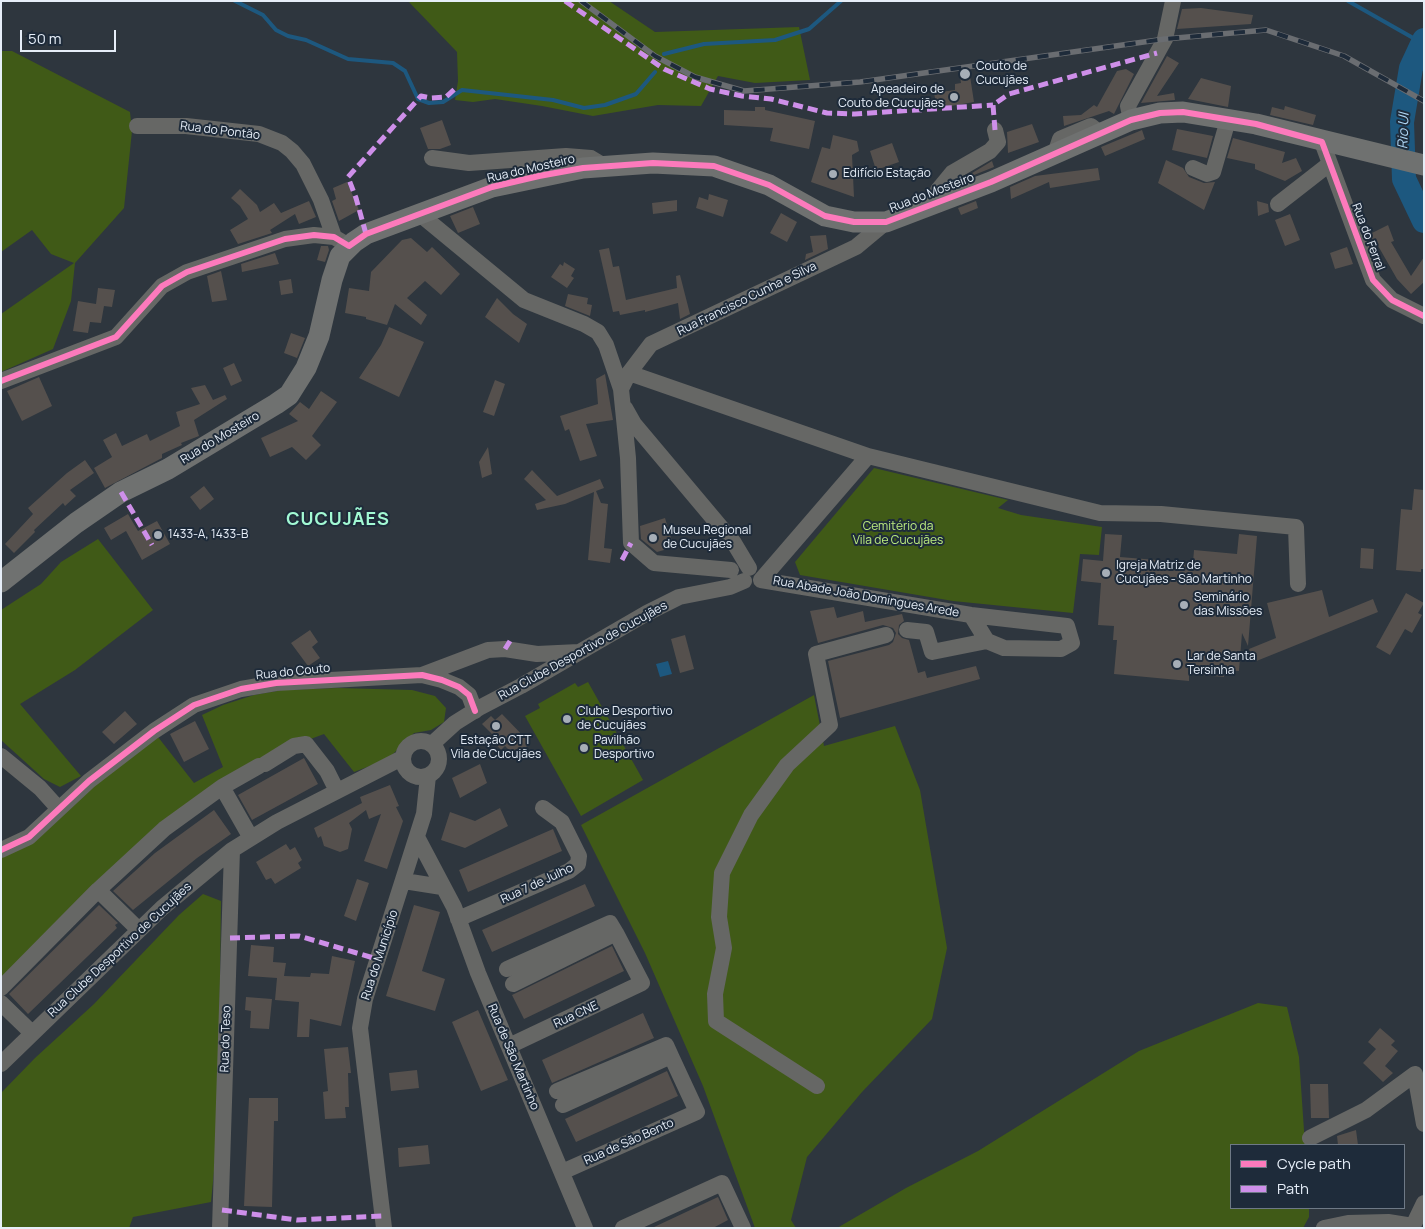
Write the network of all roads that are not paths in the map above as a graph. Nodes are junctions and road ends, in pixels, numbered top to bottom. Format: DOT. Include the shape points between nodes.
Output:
graph roads {
  1 [pos="1173,1"];
  2 [pos="1131,120"];
  3 [pos="1228,120"];
  4 [pos="137,126"];
  5 [pos="995,130"];
  6 [pos="1322,142"];
  7 [pos="432,158"];
  8 [pos="1328,165"];
  9 [pos="1424,165"];
  10 [pos="605,167"];
  11 [pos="1193,168"];
  12 [pos="938,202"];
  13 [pos="1278,204"];
  14 [pos="421,215"];
  15 [pos="886,222"];
  16 [pos="342,242"];
  17 [pos="1424,316"];
  18 [pos="629,373"];
  19 [pos="1,380"];
  20 [pos="621,396"];
  21 [pos="868,456"];
  22 [pos="731,570"];
  23 [pos="746,575"];
  24 [pos="761,580"];
  25 [pos="1,582"];
  26 [pos="1298,584"];
  27 [pos="971,615"];
  28 [pos="907,630"];
  29 [pos="886,635"];
  30 [pos="987,641"];
  31 [pos="582,652"];
  32 [pos="422,676"];
  33 [pos="475,710"];
  34 [pos="432,744"];
  35 [pos="1,756"];
  36 [pos="402,758"];
  37 [pos="428,776"];
  38 [pos="222,787"];
  39 [pos="337,791"];
  40 [pos="58,808"];
  41 [pos="543,808"];
  42 [pos="417,837"];
  43 [pos="251,838"];
  44 [pos="1,850"];
  45 [pos="232,850"];
  46 [pos="404,881"];
  47 [pos="442,886"];
  48 [pos="98,890"];
  49 [pos="458,919"];
  50 [pos="139,930"];
  51 [pos="510,976"];
  52 [pos="1,988"];
  53 [pos="1,1003"];
  54 [pos="32,1033"];
  55 [pos="509,1046"];
  56 [pos="1,1064"];
  57 [pos="817,1086"];
  58 [pos="560,1098"];
  59 [pos="1424,1124"];
  60 [pos="1310,1138"];
  61 [pos="562,1172"];
  62 [pos="1424,1203"];
  63 [pos="1413,1227"];
  64 [pos="220,1228"];
  65 [pos="384,1228"];
  66 [pos="585,1228"];
  67 [pos="623,1228"];
  68 [pos="743,1228"];
  69 [pos="1324,1228"];
  1 -- 2 [label="street" via="1166,39 1128,106"];
  2 -- 3 [label="main road, Rua do Mosteiro" via="1160,113 1183,112"];
  2 -- 12 [label="main road, Rua do Mosteiro"];
  3 -- 6 [label="main road, Rua do Mosteiro"];
  3 -- 11 [label="street" via="1213,172 1206,174"];
  4 -- 16 [label="street, Rua do Pontão" via="186,126 259,134 282,143 303,164"];
  5 -- 12 [label="street" via="998,142 990,152 952,174 938,190"];
  6 -- 8 [label="street, Rua do Ferral"];
  6 -- 9 [label="main road, Rua do Mosteiro"];
  7 -- 10 [label="street" via="469,163 566,156 591,158"];
  8 -- 13 [label="street"];
  8 -- 17 [label="street, Rua do Ferral" via="1373,280 1392,300"];
  10 -- 14 [label="main road, Rua do Mosteiro" via="539,176 492,187"];
  10 -- 15 [label="main road, Rua do Mosteiro" via="653,163 714,166 769,185 825,216 854,222"];
  12 -- 15 [label="main road, Rua do Mosteiro"];
  14 -- 16 [label="main road, Rua do Mosteiro"];
  14 -- 20 [label="street" via="524,300 598,332 606,345"];
  15 -- 18 [label="street, Rua Francisco Cunha e Silva" via="856,247 651,344"];
  16 -- 19 [label="street" via="314,235 285,239 187,272 162,286 116,337"];
  16 -- 25 [label="main road, Rua do Mosteiro" via="319,336 306,368 289,395 168,469 121,492"];
  18 -- 20 [label="street, Rua Francisco Cunha e Silva"];
  18 -- 21 [label="street"];
  20 -- 22 [label="street" via="632,543 654,563"];
  20 -- 23 [label="street" via="634,424 734,543"];
  21 -- 24 [label="street"];
  21 -- 26 [label="street" via="1100,513 1161,514 1296,527"];
  23 -- 24 [label="street, Rua Clube Desportivo de Cucujães" via="747,585 755,585"];
  23 -- 31 [label="street, Rua Clube Desportivo de Cucujães" via="730,587 679,597"];
  24 -- 27 [label="street, Rua Abade João Domingues Arede"];
  27 -- 30 [label="street"];
  27 -- 30 [label="street, Rua Abade João Domingues Arede" via="1067,626 1072,643 1061,649 1004,648"];
  28 -- 30 [label="street" via="926,632 932,652"];
  29 -- 57 [label="street" via="816,654 830,725 787,765 751,815 722,873 718,917 724,948 714,994 716,1021"];
  31 -- 32 [label="street, Rua do Couto" via="537,654 488,650"];
  31 -- 33 [label="street, Rua Clube Desportivo de Cucujães"];
  32 -- 33 [label="street, Rua do Couto" via="459,687 469,696"];
  32 -- 40 [label="street, Rua do Couto" via="276,683 241,689 194,705 132,748"];
  33 -- 34 [label="street, Rua Clube Desportivo de Cucujães"];
  34 -- 36 [label="street" via="420,740 413,742"];
  34 -- 37 [label="street" via="439,761"];
  35 -- 40 [label="street" via="40,788"];
  36 -- 37 [label="street" via="410,774"];
  36 -- 39 [label="street, Rua Clube Desportivo de Cucujães"];
  37 -- 42 [label="street, Rua do Município" via="424,814"];
  38 -- 39 [label="street" via="294,746 306,744 327,771"];
  38 -- 43 [label="street"];
  38 -- 48 [label="street" via="164,829"];
  39 -- 43 [label="street, Rua Clube Desportivo de Cucujães"];
  40 -- 44 [label="street, Rua do Couto" via="29,837"];
  41 -- 49 [label="street, Rua 7 de Julho" via="562,822 579,856 578,864"];
  42 -- 46 [label="street, Rua do Município"];
  42 -- 47 [label="street, Rua de São Martinho"];
  43 -- 45 [label="street, Rua Clube Desportivo de Cucujães"];
  45 -- 50 [label="street, Rua Clube Desportivo de Cucujães"];
  45 -- 64 [label="street, Rua do Teso"];
  46 -- 47 [label="street"];
  46 -- 65 [label="street, Rua do Município" via="364,999 360,1028"];
  47 -- 49 [label="street, Rua de São Martinho"];
  48 -- 50 [label="street"];
  48 -- 52 [label="street"];
  49 -- 55 [label="street, Rua de São Martinho"];
  50 -- 54 [label="street, Rua Clube Desportivo de Cucujães"];
  51 -- 55 [label="street, Rua CNE" via="616,933 642,983"];
  53 -- 54 [label="street"];
  54 -- 56 [label="street, Rua Clube Desportivo de Cucujães"];
  55 -- 61 [label="street, Rua de São Martinho"];
  58 -- 61 [label="street, Rua de São Bento" via="666,1045 697,1112"];
  59 -- 60 [label="street" via="1415,1074 1366,1110"];
  61 -- 66 [label="street, Rua de São Martinho"];
  62 -- 63 [label="street"];
  63 -- 69 [label="street" via="1388,1222 1348,1223"];
  67 -- 68 [label="street" via="722,1183"];
}
